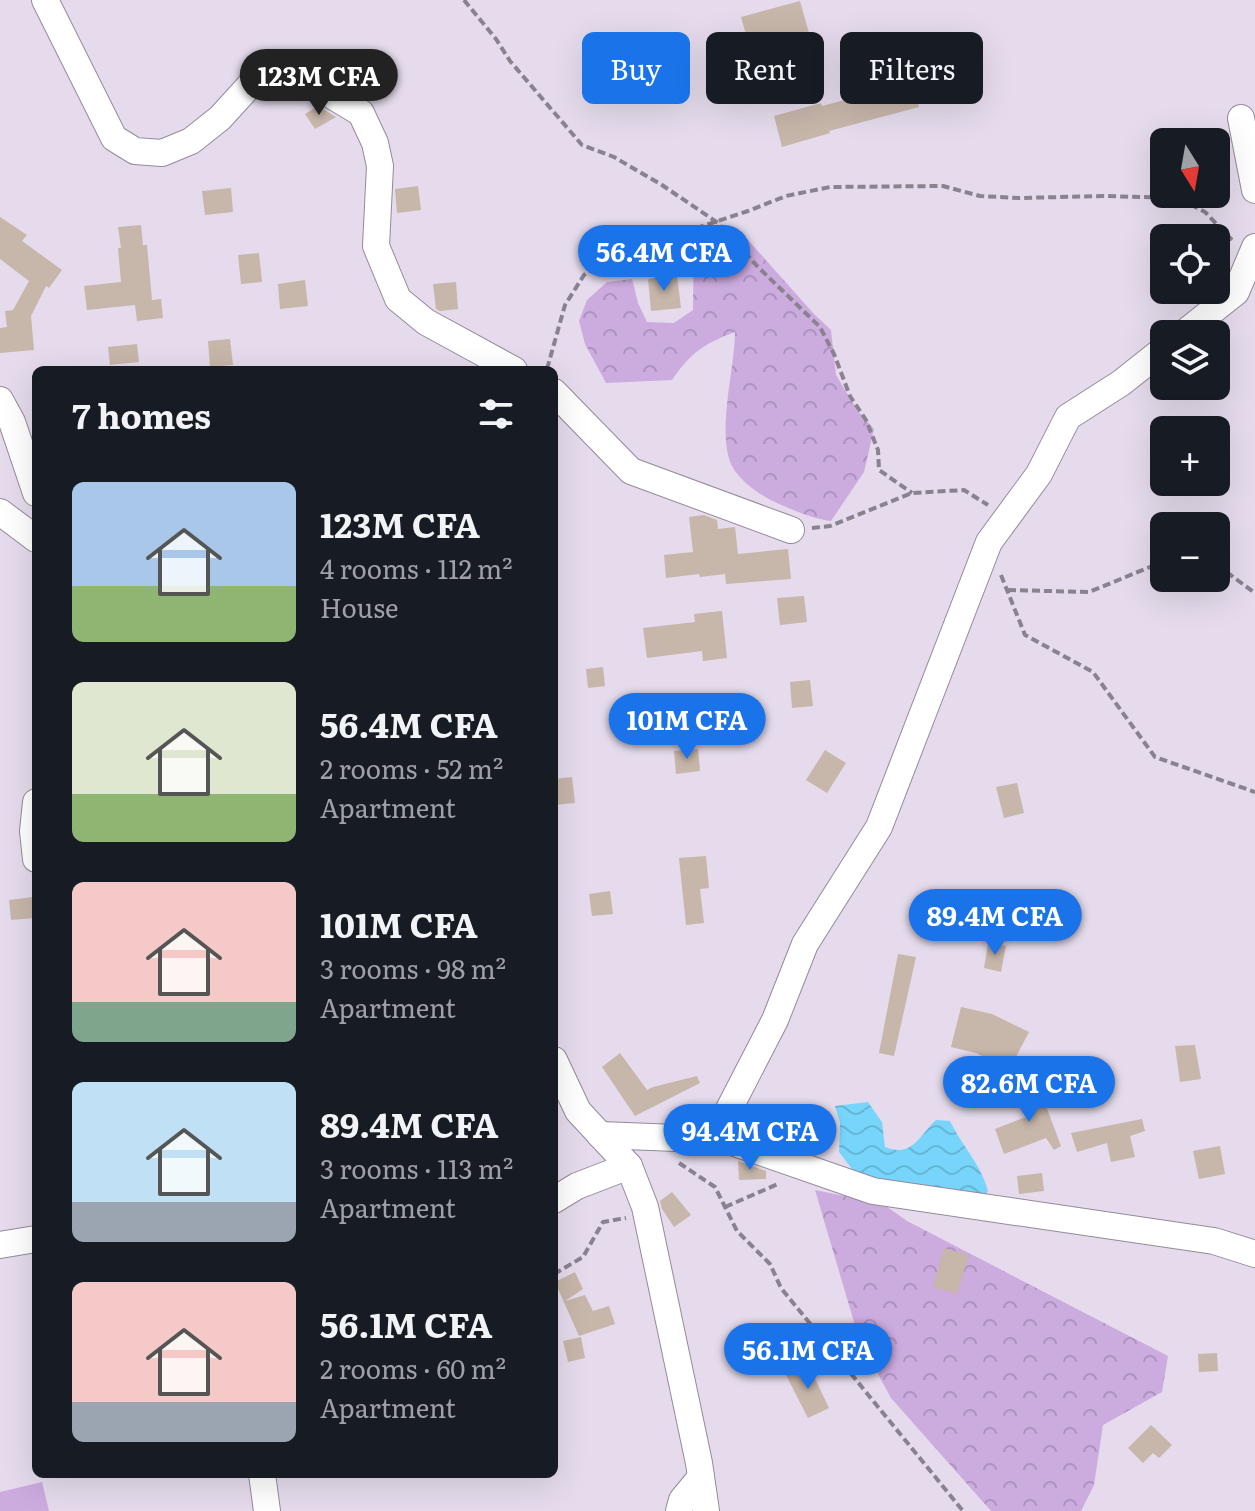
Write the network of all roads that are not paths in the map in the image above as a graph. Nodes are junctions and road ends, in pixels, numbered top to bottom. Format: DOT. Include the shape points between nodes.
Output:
graph roads {
  1 [pos="45,0"];
  2 [pos="1241,118"];
  3 [pos="1255,190"];
  4 [pos="1252,253"];
  5 [pos="1201,320"];
  6 [pos="1150,360"];
  7 [pos="507,366"];
  8 [pos="558,396"];
  9 [pos="0,400"];
  10 [pos="32,481"];
  11 [pos="0,512"];
  12 [pos="791,530"];
  13 [pos="32,536"];
  14 [pos="558,1068"];
  15 [pos="703,1132"];
  16 [pos="600,1135"];
  17 [pos="629,1166"];
  18 [pos="558,1198"];
  19 [pos="32,1240"];
  20 [pos="0,1245"];
  21 [pos="1255,1254"];
  22 [pos="701,1477"];
  23 [pos="263,1478"];
  24 [pos="267,1511"];
  25 [pos="679,1511"];
  26 [pos="706,1511"];
  1 -- 7 [label="street" via="114,138 135,151 162,153 191,141 251,84 271,77 303,78 361,113 380,166 376,246 398,299 426,322"];
  2 -- 3 [label="street"];
  4 -- 5 [label="street" via="1236,292"];
  6 -- 15 [label="street" via="1068,417 1039,474 989,542 879,827 805,944 775,1020 726,1115"];
  8 -- 12 [label="street" via="631,471"];
  9 -- 10 [label="street"];
  11 -- 13 [label="street"];
  14 -- 16 [label="street" via="578,1111"];
  15 -- 16 [label="street" via="677,1138"];
  15 -- 21 [label="street" via="873,1191 1214,1241"];
  16 -- 17 [label="street"];
  17 -- 18 [label="street"];
  17 -- 22 [label="street" via="645,1207"];
  19 -- 20 [label="street"];
  22 -- 25 [label="street"];
  22 -- 26 [label="street"];
  23 -- 24 [label="street"];
}
